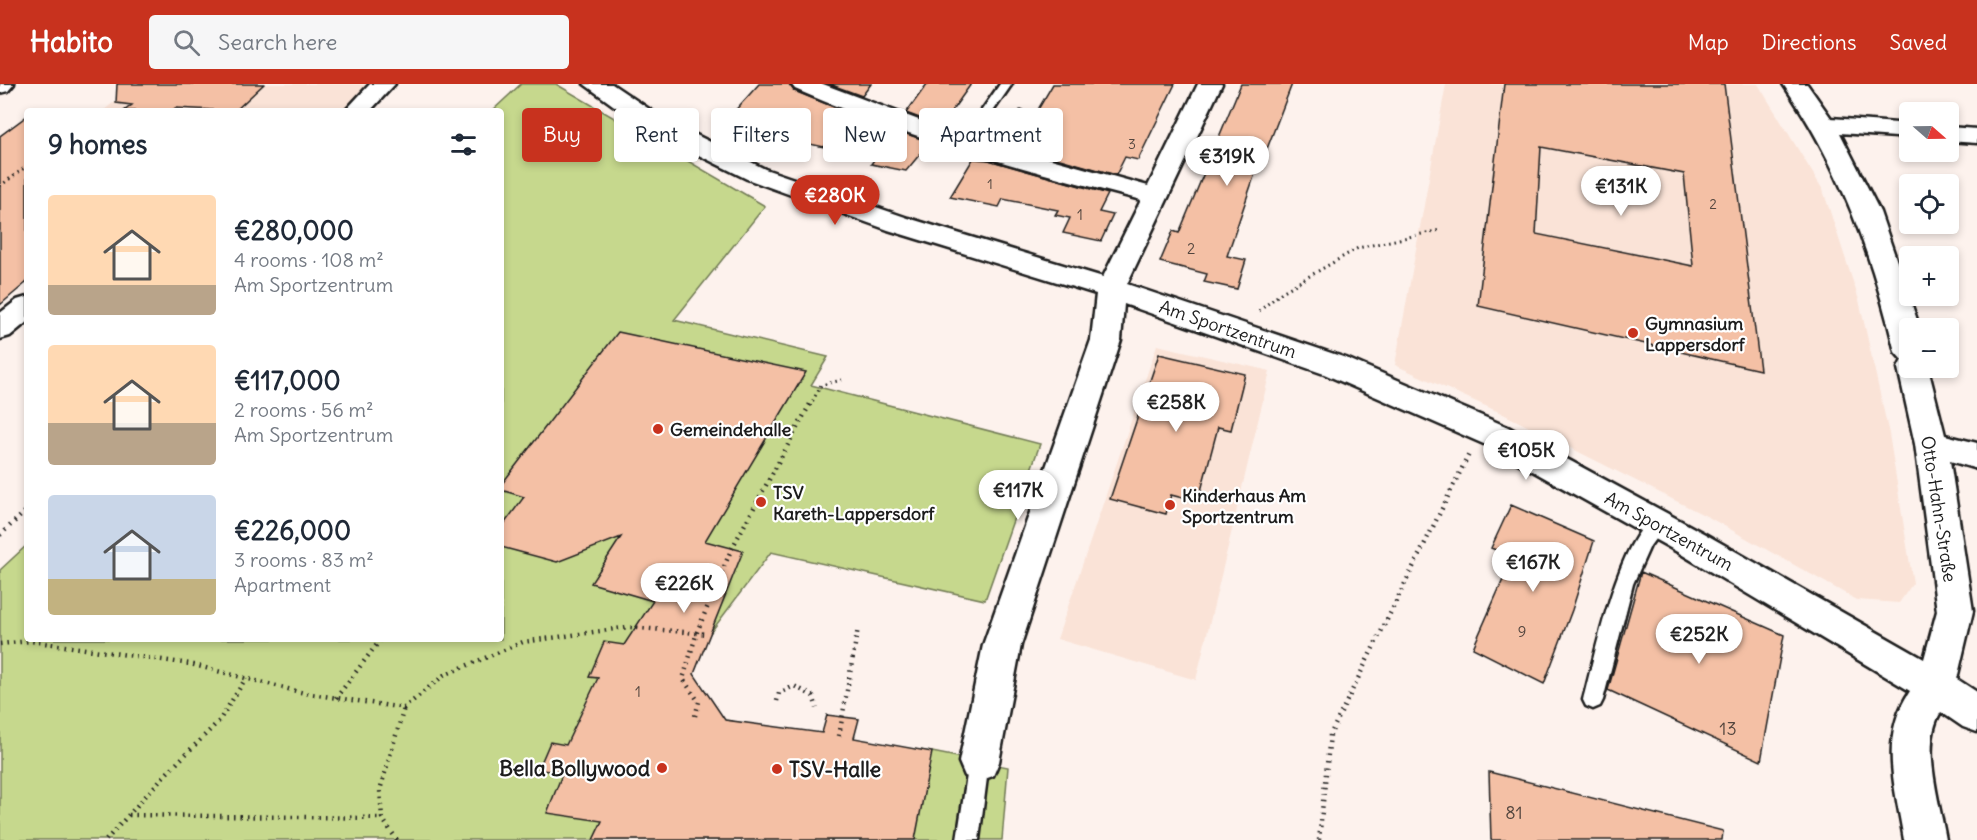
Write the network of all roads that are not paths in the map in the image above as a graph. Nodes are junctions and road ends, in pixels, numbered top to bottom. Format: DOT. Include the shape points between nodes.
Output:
graph roads {
  1 [pos="383,84"];
  2 [pos="596,84"];
  3 [pos="803,84"];
  4 [pos="1006,84"];
  5 [pos="1210,84"];
  6 [pos="1795,84"];
  7 [pos="360,108"];
  8 [pos="989,108"];
  9 [pos="1824,125"];
  10 [pos="919,128"];
  11 [pos="1899,130"];
  12 [pos="1959,135"];
  13 [pos="1977,136"];
  14 [pos="1024,162"];
  15 [pos="1155,196"];
  16 [pos="1110,289"];
  17 [pos="24,309"];
  18 [pos="1901,318"];
  19 [pos="0,328"];
  20 [pos="1915,378"];
  21 [pos="1931,444"];
  22 [pos="1977,456"];
  23 [pos="1657,524"];
  24 [pos="1936,686"];
  25 [pos="1593,700"];
  26 [pos="1977,714"];
  27 [pos="979,762"];
  28 [pos="968,840"];
  29 [pos="1925,840"];
  1 -- 7 [label="street"];
  2 -- 16 [label="street, Am Sportzentrum" via="655,124 756,174 898,224"];
  3 -- 10 [label="street"];
  4 -- 8 [label="lane"];
  5 -- 15 [label="street"];
  6 -- 9 [label="street"];
  9 -- 11 [label="street"];
  9 -- 18 [label="street" via="1879,239"];
  12 -- 13 [label="street"];
  14 -- 15 [label="street"];
  15 -- 16 [label="street"];
  16 -- 23 [label="street, Am Sportzentrum" via="1335,366 1481,429"];
  16 -- 27 [label="street" via="1106,340 1002,645"];
  17 -- 19 [label="street"];
  20 -- 21 [label="street, Otto-Hahn-Straße"];
  21 -- 22 [label="street"];
  21 -- 24 [label="street, Otto-Hahn-Straße" via="1954,611"];
  23 -- 24 [label="street, Am Sportzentrum"];
  23 -- 25 [label="lane" via="1642,540"];
  24 -- 26 [label="street, Am Sportzentrum"];
  24 -- 29 [label="street" via="1918,713 1910,748"];
  27 -- 28 [label="lane"];
}
